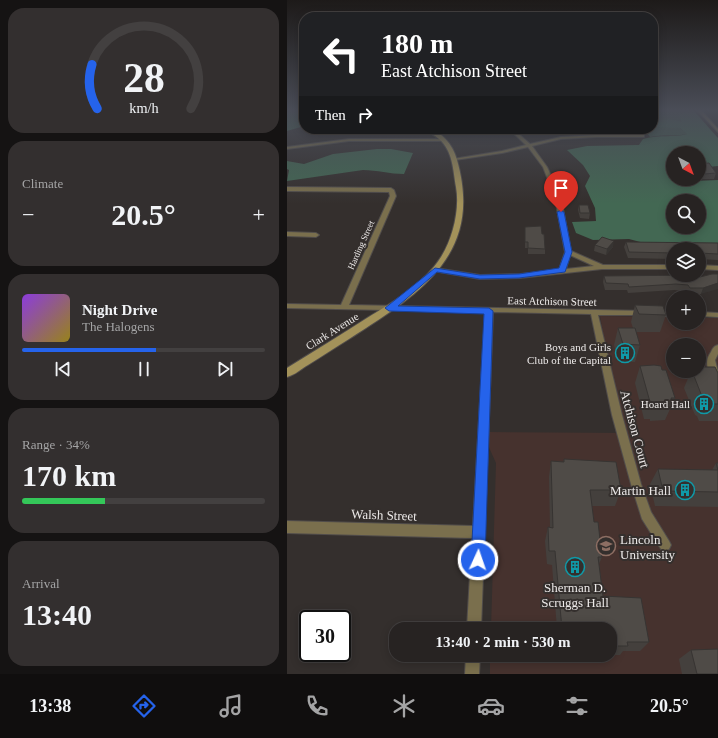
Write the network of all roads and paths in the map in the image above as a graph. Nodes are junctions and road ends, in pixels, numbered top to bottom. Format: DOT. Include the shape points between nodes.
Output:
graph roads {
  1 [pos="338,141"];
  2 [pos="445,141"];
  3 [pos="525,141"];
  4 [pos="545,141"];
  5 [pos="529,145"];
  6 [pos="287,148"];
  7 [pos="455,159"];
  8 [pos="287,189"];
  9 [pos="287,234"];
  10 [pos="316,235"];
  11 [pos="568,252"];
  12 [pos="602,267"];
  13 [pos="666,267"];
  14 [pos="706,267"];
  15 [pos="718,268"];
  16 [pos="435,270"];
  17 [pos="562,270"];
  18 [pos="287,306"];
  19 [pos="344,307"];
  20 [pos="389,308"];
  21 [pos="489,311"];
  22 [pos="595,313"];
  23 [pos="666,314"];
  24 [pos="706,314"];
  25 [pos="718,315"];
  26 [pos="718,348"];
  27 [pos="287,373"];
  28 [pos="718,381"];
  29 [pos="287,527"];
  30 [pos="479,532"];
  31 [pos="665,545"];
  32 [pos="474,622"];
  33 [pos="473,662"];
  34 [pos="472,674"];
  1 -- 6 [label="street"];
  2 -- 7 [label="main road"];
  3 -- 5 [label="street"];
  4 -- 5 [label="street"];
  5 -- 7 [label="street"];
  5 -- 11 [label="street" via="545,167 558,198"];
  7 -- 16 [label="main road, Clark Avenue" via="461,203 446,255"];
  8 -- 19 [label="street, Harding Street" via="391,190 393,196"];
  9 -- 10 [label="street"];
  11 -- 12 [label="street"];
  11 -- 17 [label="street"];
  12 -- 13 [label="street"];
  12 -- 17 [label="street"];
  14 -- 15 [label="street"];
  16 -- 17 [label="street" via="480,277 519,276"];
  16 -- 20 [label="main road, Clark Avenue"];
  18 -- 19 [label="street, East Atchison Street"];
  19 -- 20 [label="street, East Atchison Street"];
  20 -- 21 [label="street, East Atchison Street"];
  20 -- 27 [label="main road, Clark Avenue"];
  21 -- 22 [label="street, East Atchison Street"];
  21 -- 30 [label="street"];
  22 -- 23 [label="street, East Atchison Street"];
  22 -- 31 [label="street, Atchison Court" via="615,408 636,484 646,515"];
  24 -- 25 [label="street"];
  26 -- 28 [label="street" via="711,356 710,364"];
  29 -- 30 [label="street, Walsh Street"];
  30 -- 32 [label="street"];
  33 -- 34 [label="street"];
}
